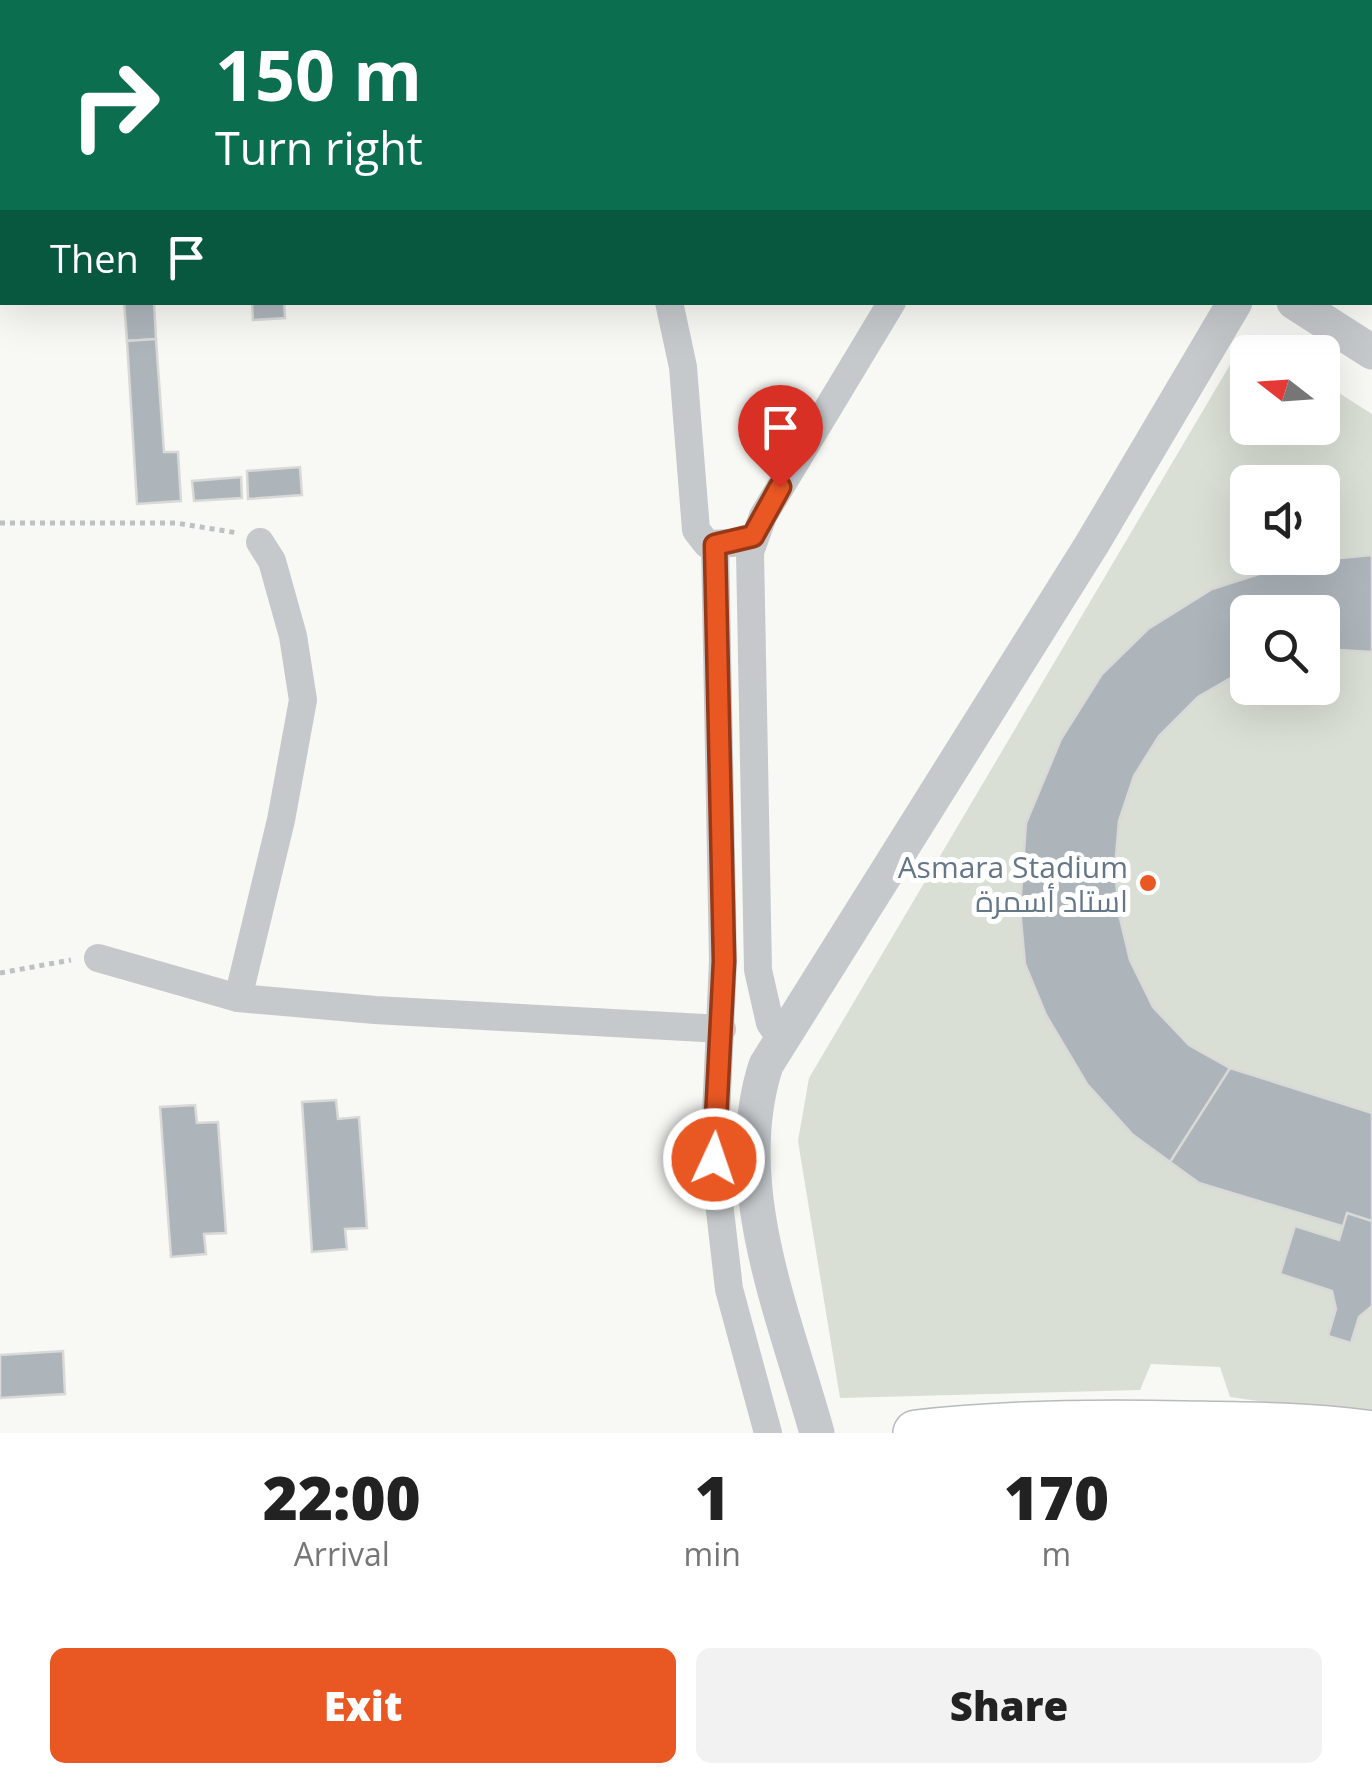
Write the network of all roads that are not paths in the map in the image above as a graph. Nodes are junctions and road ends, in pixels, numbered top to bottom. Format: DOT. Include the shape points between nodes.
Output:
graph roads {
  1 [pos="670,305"];
  2 [pos="890,305"];
  3 [pos="1233,305"];
  4 [pos="1299,305"];
  5 [pos="1372,352"];
  6 [pos="753,536"];
  7 [pos="260,542"];
  8 [pos="715,545"];
  9 [pos="98,958"];
  10 [pos="238,998"];
  11 [pos="722,1028"];
  12 [pos="781,1039"];
  13 [pos="768,1433"];
  14 [pos="817,1433"];
  15 [pos="916,1433"];
  16 [pos="1366,1433"];
  1 -- 8 [label="street" via="683,368 696,530"];
  2 -- 6 [label="street"];
  3 -- 12 [label="street" via="1082,561"];
  4 -- 5 [label="street"];
  6 -- 8 [label="street"];
  6 -- 12 [label="street" via="758,970 770,1024"];
  7 -- 10 [label="street" via="272,561 293,636 302,700"];
  8 -- 11 [label="street"];
  9 -- 10 [label="street"];
  10 -- 11 [label="street"];
  11 -- 13 [label="street" via="714,1159 718,1213 729,1289"];
  12 -- 14 [label="street" via="757,1091 752,1174"];
  15 -- 16 [label="highway" via="1067,1423 1272,1424"];
}
